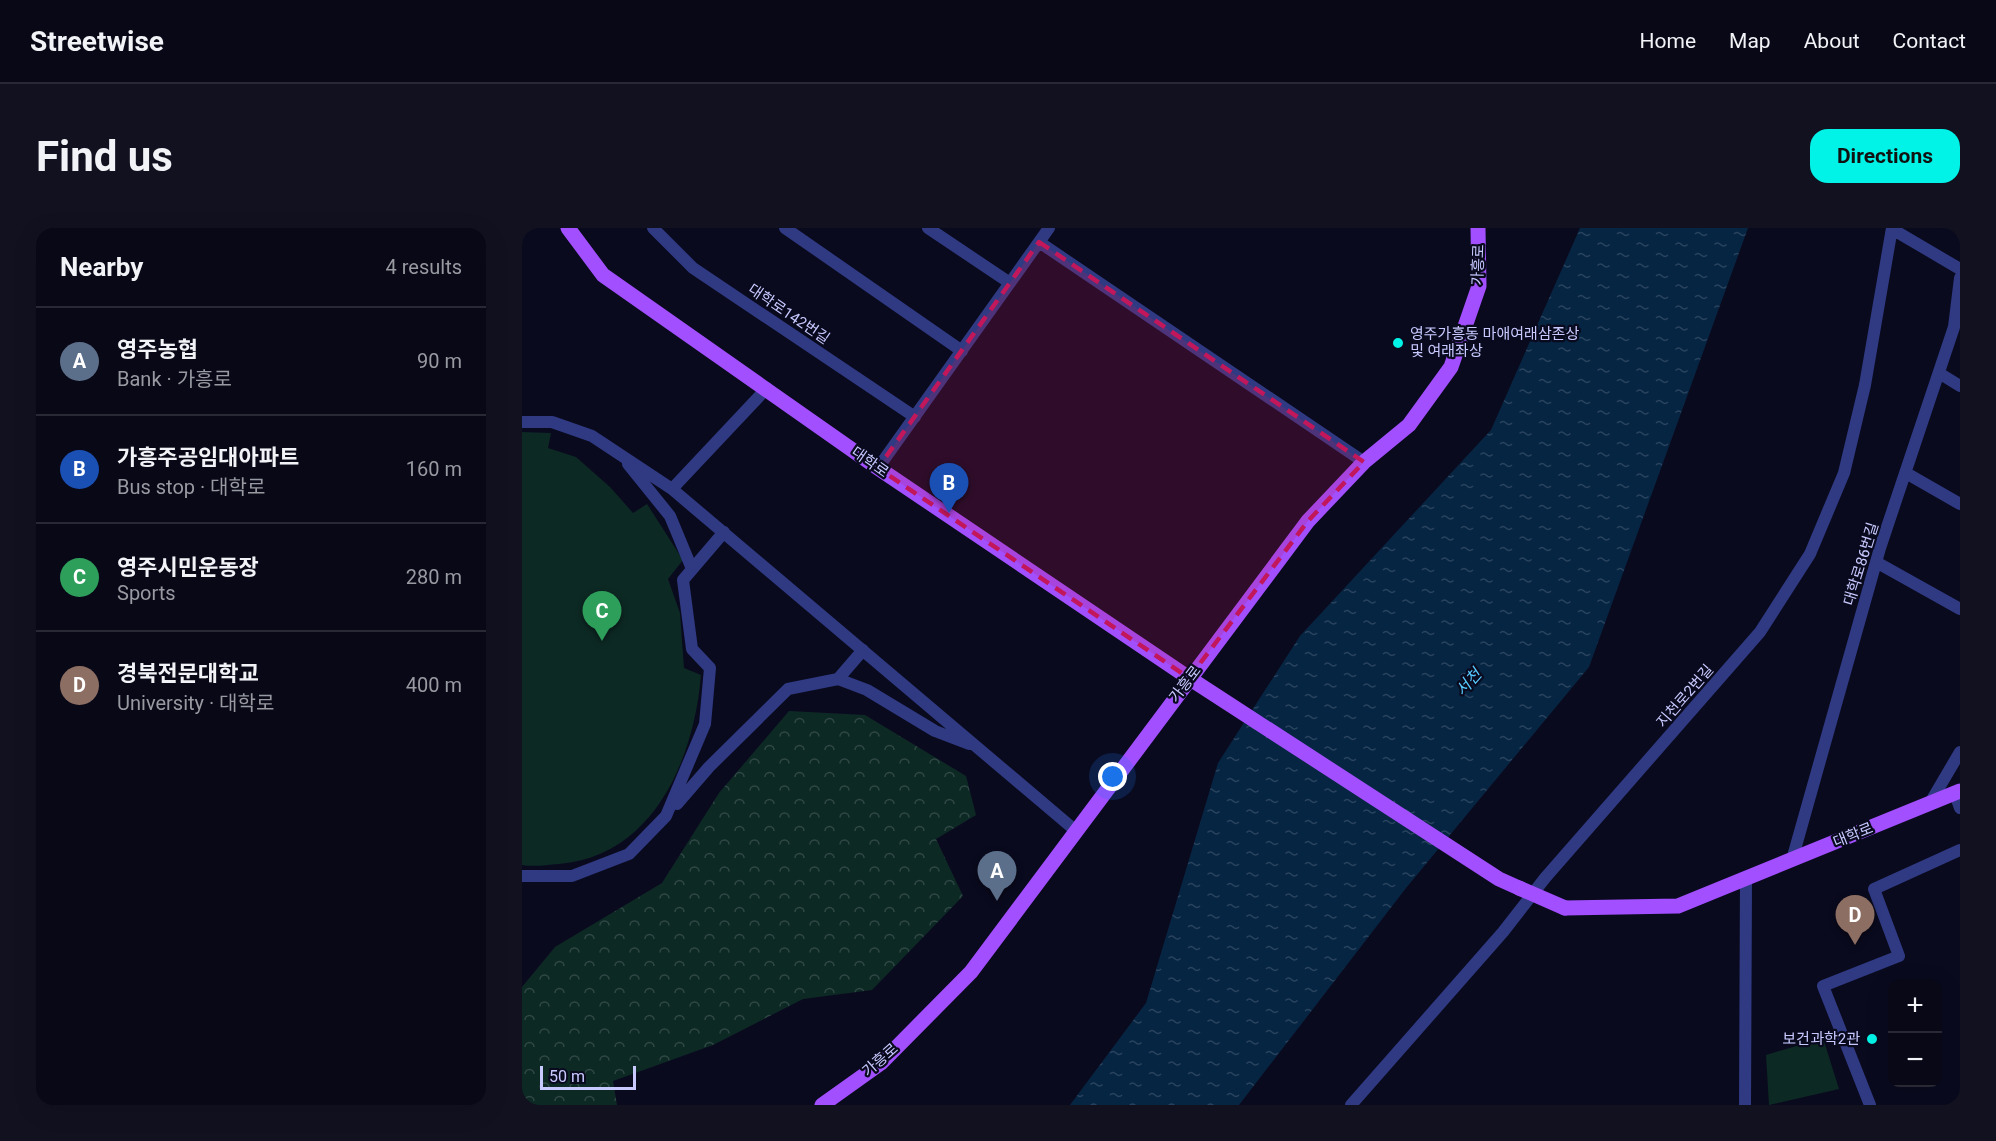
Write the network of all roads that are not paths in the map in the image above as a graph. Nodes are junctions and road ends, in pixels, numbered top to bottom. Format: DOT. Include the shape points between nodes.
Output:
graph roads {
  1 [pos="568,228"];
  2 [pos="653,228"];
  3 [pos="784,228"];
  4 [pos="928,228"];
  5 [pos="1049,228"];
  6 [pos="1478,228"];
  7 [pos="1892,228"];
  8 [pos="1039,242"];
  9 [pos="1960,269"];
  10 [pos="1960,278"];
  11 [pos="1010,283"];
  12 [pos="962,351"];
  13 [pos="1939,373"];
  14 [pos="1960,386"];
  15 [pos="767,388"];
  16 [pos="915,417"];
  17 [pos="522,422"];
  18 [pos="620,454"];
  19 [pos="1364,462"];
  20 [pos="878,468"];
  21 [pos="1906,472"];
  22 [pos="672,489"];
  23 [pos="1960,504"];
  24 [pos="723,532"];
  25 [pos="1876,562"];
  26 [pos="692,569"];
  27 [pos="1960,609"];
  28 [pos="863,650"];
  29 [pos="1189,678"];
  30 [pos="838,679"];
  31 [pos="978,748"];
  32 [pos="1960,752"];
  33 [pos="1958,798"];
  34 [pos="1930,803"];
  35 [pos="666,816"];
  36 [pos="1076,831"];
  37 [pos="1959,854"];
  38 [pos="1792,860"];
  39 [pos="522,876"];
  40 [pos="1746,878"];
  41 [pos="822,1105"];
  42 [pos="1350,1105"];
  43 [pos="1745,1105"];
  44 [pos="1870,1105"];
  1 -- 15 [label="main road, 대학로" via="603,275"];
  2 -- 16 [label="street, 대학로142번길" via="693,268"];
  3 -- 12 [label="street"];
  4 -- 11 [label="street"];
  5 -- 8 [label="street"];
  6 -- 19 [label="main road, 가흥로" via="1479,286 1451,367 1409,425"];
  7 -- 9 [label="street"];
  7 -- 42 [label="street, 지천로2번길" via="1865,385 1844,473 1810,554 1760,632"];
  8 -- 11 [label="street"];
  8 -- 19 [label="street"];
  10 -- 13 [label="street, 대학로86번길" via="1954,327"];
  11 -- 12 [label="street"];
  12 -- 16 [label="street"];
  13 -- 14 [label="street"];
  13 -- 21 [label="street, 대학로86번길"];
  15 -- 20 [label="main road, 대학로"];
  15 -- 22 [label="street"];
  16 -- 20 [label="street"];
  17 -- 18 [label="street" via="552,422 592,436"];
  18 -- 22 [label="street"];
  18 -- 26 [label="street" via="670,516"];
  19 -- 29 [label="main road, 가흥로" via="1308,521"];
  20 -- 29 [label="main road, 대학로"];
  21 -- 23 [label="street"];
  21 -- 25 [label="street, 대학로86번길"];
  22 -- 24 [label="street"];
  24 -- 26 [label="street"];
  24 -- 28 [label="street"];
  25 -- 27 [label="street"];
  25 -- 38 [label="street, 대학로86번길"];
  26 -- 35 [label="street" via="683,580 692,649 710,668 705,724"];
  28 -- 30 [label="street"];
  28 -- 31 [label="street"];
  29 -- 36 [label="main road, 가흥로"];
  29 -- 40 [label="main road, 대학로, bridge" via="1499,879 1564,908 1678,906"];
  30 -- 31 [label="street" via="867,690 935,731"];
  30 -- 35 [label="street" via="788,689"];
  31 -- 36 [label="street"];
  32 -- 34 [label="street"];
  33 -- 34 [label="main road, 대학로"];
  34 -- 38 [label="main road, 대학로"];
  35 -- 39 [label="street" via="629,855 572,876"];
  36 -- 41 [label="main road, 가흥로" via="971,972 880,1063"];
  37 -- 44 [label="street" via="1874,889 1899,956 1823,986"];
  38 -- 40 [label="main road, 대학로"];
  40 -- 43 [label="street"];
}
